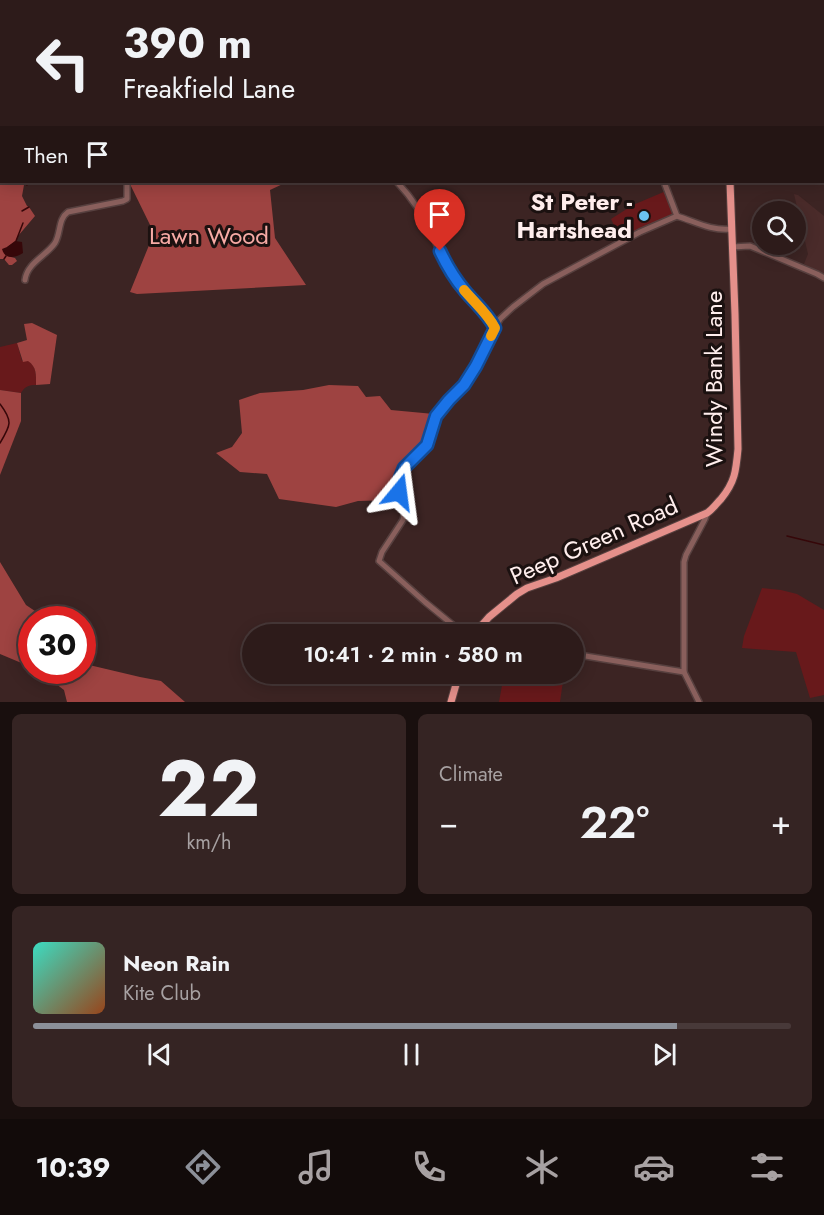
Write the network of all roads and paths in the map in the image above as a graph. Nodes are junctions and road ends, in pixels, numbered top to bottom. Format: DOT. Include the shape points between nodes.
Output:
graph roads {
  1 [pos="126,183"];
  2 [pos="398,183"];
  3 [pos="664,183"];
  4 [pos="729,183"];
  5 [pos="677,216"];
  6 [pos="731,229"];
  7 [pos="732,247"];
  8 [pos="824,278"];
  9 [pos="25,280"];
  10 [pos="489,317"];
  11 [pos="500,319"];
  12 [pos="495,328"];
  13 [pos="707,513"];
  14 [pos="452,624"];
  15 [pos="483,624"];
  16 [pos="584,656"];
  17 [pos="684,672"];
  18 [pos="456,684"];
  19 [pos="451,702"];
  20 [pos="699,702"];
  1 -- 9 [label="street" via="127,199 64,215 57,240 31,267"];
  2 -- 10 [label="street" via="414,200 448,269"];
  3 -- 5 [label="street"];
  4 -- 6 [label="main road, Windy Bank Lane"];
  5 -- 6 [label="street" via="709,228"];
  5 -- 11 [label="street" via="543,284"];
  6 -- 7 [label="main road, Windy Bank Lane"];
  7 -- 8 [label="street" via="750,246"];
  7 -- 13 [label="main road, Windy Bank Lane" via="738,449 730,487"];
  10 -- 11 [label="street"];
  10 -- 12 [label="street"];
  11 -- 12 [label="street"];
  12 -- 14 [label="street" via="464,385 436,416 427,445 404,468 399,492 403,520 379,561"];
  13 -- 15 [label="main road, Peep Green Road" via="527,588"];
  13 -- 17 [label="street, Windy Bank Lane" via="684,562"];
  16 -- 17 [label="street"];
  17 -- 20 [label="street, Windy Bank Lane"];
  18 -- 19 [label="main road"];
}
